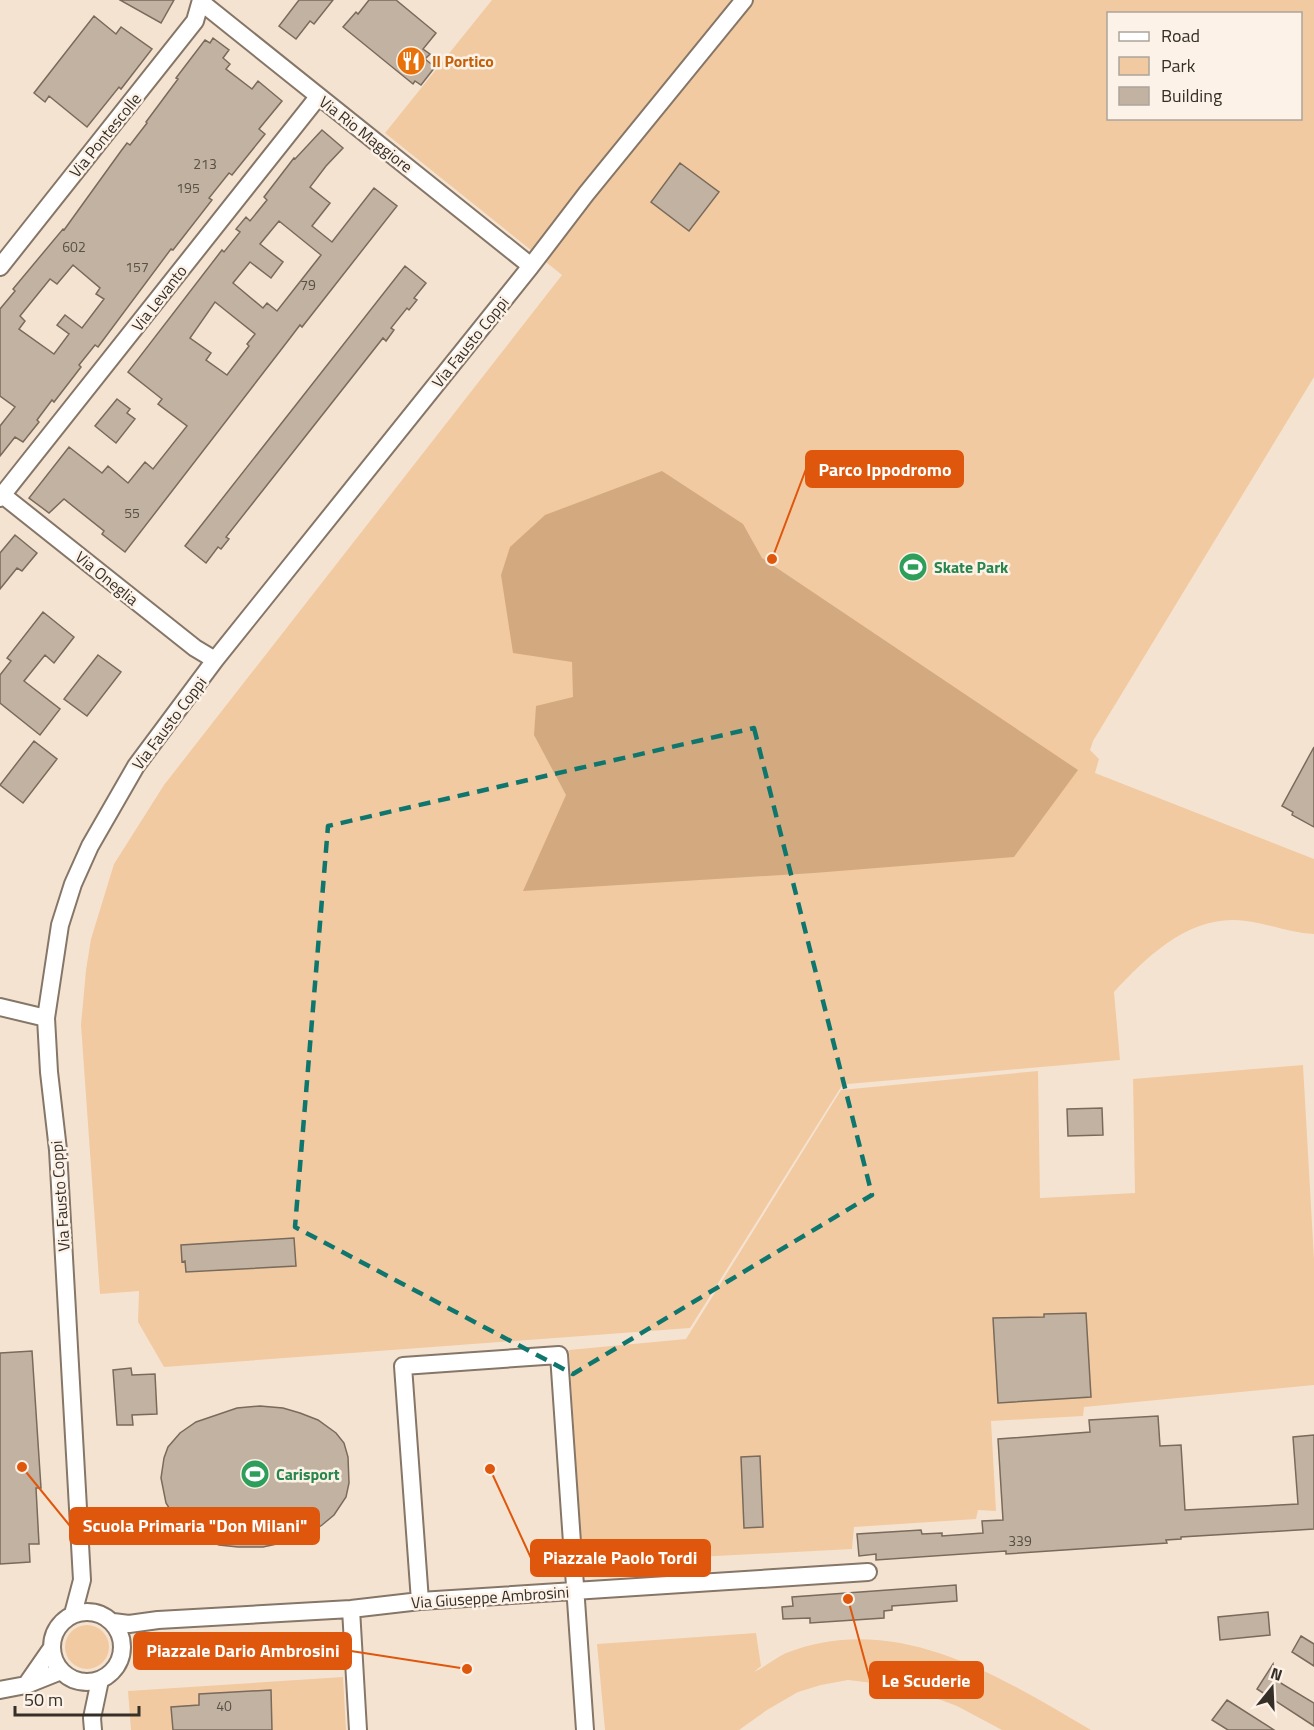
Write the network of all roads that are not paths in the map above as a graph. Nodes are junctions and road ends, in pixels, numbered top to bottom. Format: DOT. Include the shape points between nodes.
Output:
graph roads {
  1 [pos="744,0"];
  2 [pos="201,1"];
  3 [pos="318,97"];
  4 [pos="531,266"];
  5 [pos="0,267"];
  6 [pos="1,496"];
  7 [pos="215,660"];
  8 [pos="0,1007"];
  9 [pos="46,1018"];
  10 [pos="868,1572"];
  11 [pos="82,1580"];
  12 [pos="576,1591"];
  13 [pos="420,1601"];
  14 [pos="351,1609"];
  15 [pos="98,1613"];
  16 [pos="73,1614"];
  17 [pos="158,1620"];
  18 [pos="113,1622"];
  19 [pos="123,1647"];
  20 [pos="51,1649"];
  21 [pos="61,1671"];
  22 [pos="100,1680"];
  23 [pos="77,1681"];
  24 [pos="26,1685"];
  25 [pos="0,1690"];
  26 [pos="93,1724"];
  27 [pos="358,1730"];
  28 [pos="585,1730"];
  1 -- 4 [label="street, Via Fausto Coppi"];
  2 -- 3 [label="street, Via Rio Maggiore"];
  2 -- 5 [label="street, Via Pontescolle" via="195,21"];
  3 -- 4 [label="street, Via Rio Maggiore"];
  3 -- 6 [label="street, Via Levanto"];
  4 -- 7 [label="street, Via Fausto Coppi"];
  6 -- 7 [label="street, Via Oneglia"];
  7 -- 9 [label="street, Via Fausto Coppi" via="136,766 90,846 60,925"];
  8 -- 9 [label="street"];
  9 -- 11 [label="street, Via Fausto Coppi" via="58,1149"];
  10 -- 12 [label="street, Via Giuseppe Ambrosini"];
  11 -- 15 [label="street"];
  11 -- 16 [label="street, Via Fausto Coppi"];
  12 -- 13 [label="street, Via Giuseppe Ambrosini"];
  12 -- 13 [label="street" via="560,1355 403,1366"];
  12 -- 28 [label="street"];
  13 -- 14 [label="street, Via Giuseppe Ambrosini"];
  14 -- 17 [label="street, Via Giuseppe Ambrosini"];
  14 -- 27 [label="street"];
  15 -- 16 [label="street"];
  15 -- 18 [label="street"];
  16 -- 20 [label="street" via="56,1629"];
  17 -- 18 [label="street, Via Giuseppe Ambrosini"];
  17 -- 19 [label="street"];
  18 -- 19 [label="street"];
  19 -- 22 [label="street" via="116,1667"];
  20 -- 21 [label="street"];
  20 -- 24 [label="street"];
  21 -- 23 [label="street"];
  21 -- 24 [label="street"];
  22 -- 23 [label="street"];
  22 -- 26 [label="street"];
  23 -- 26 [label="street"];
  24 -- 25 [label="street"];
}
